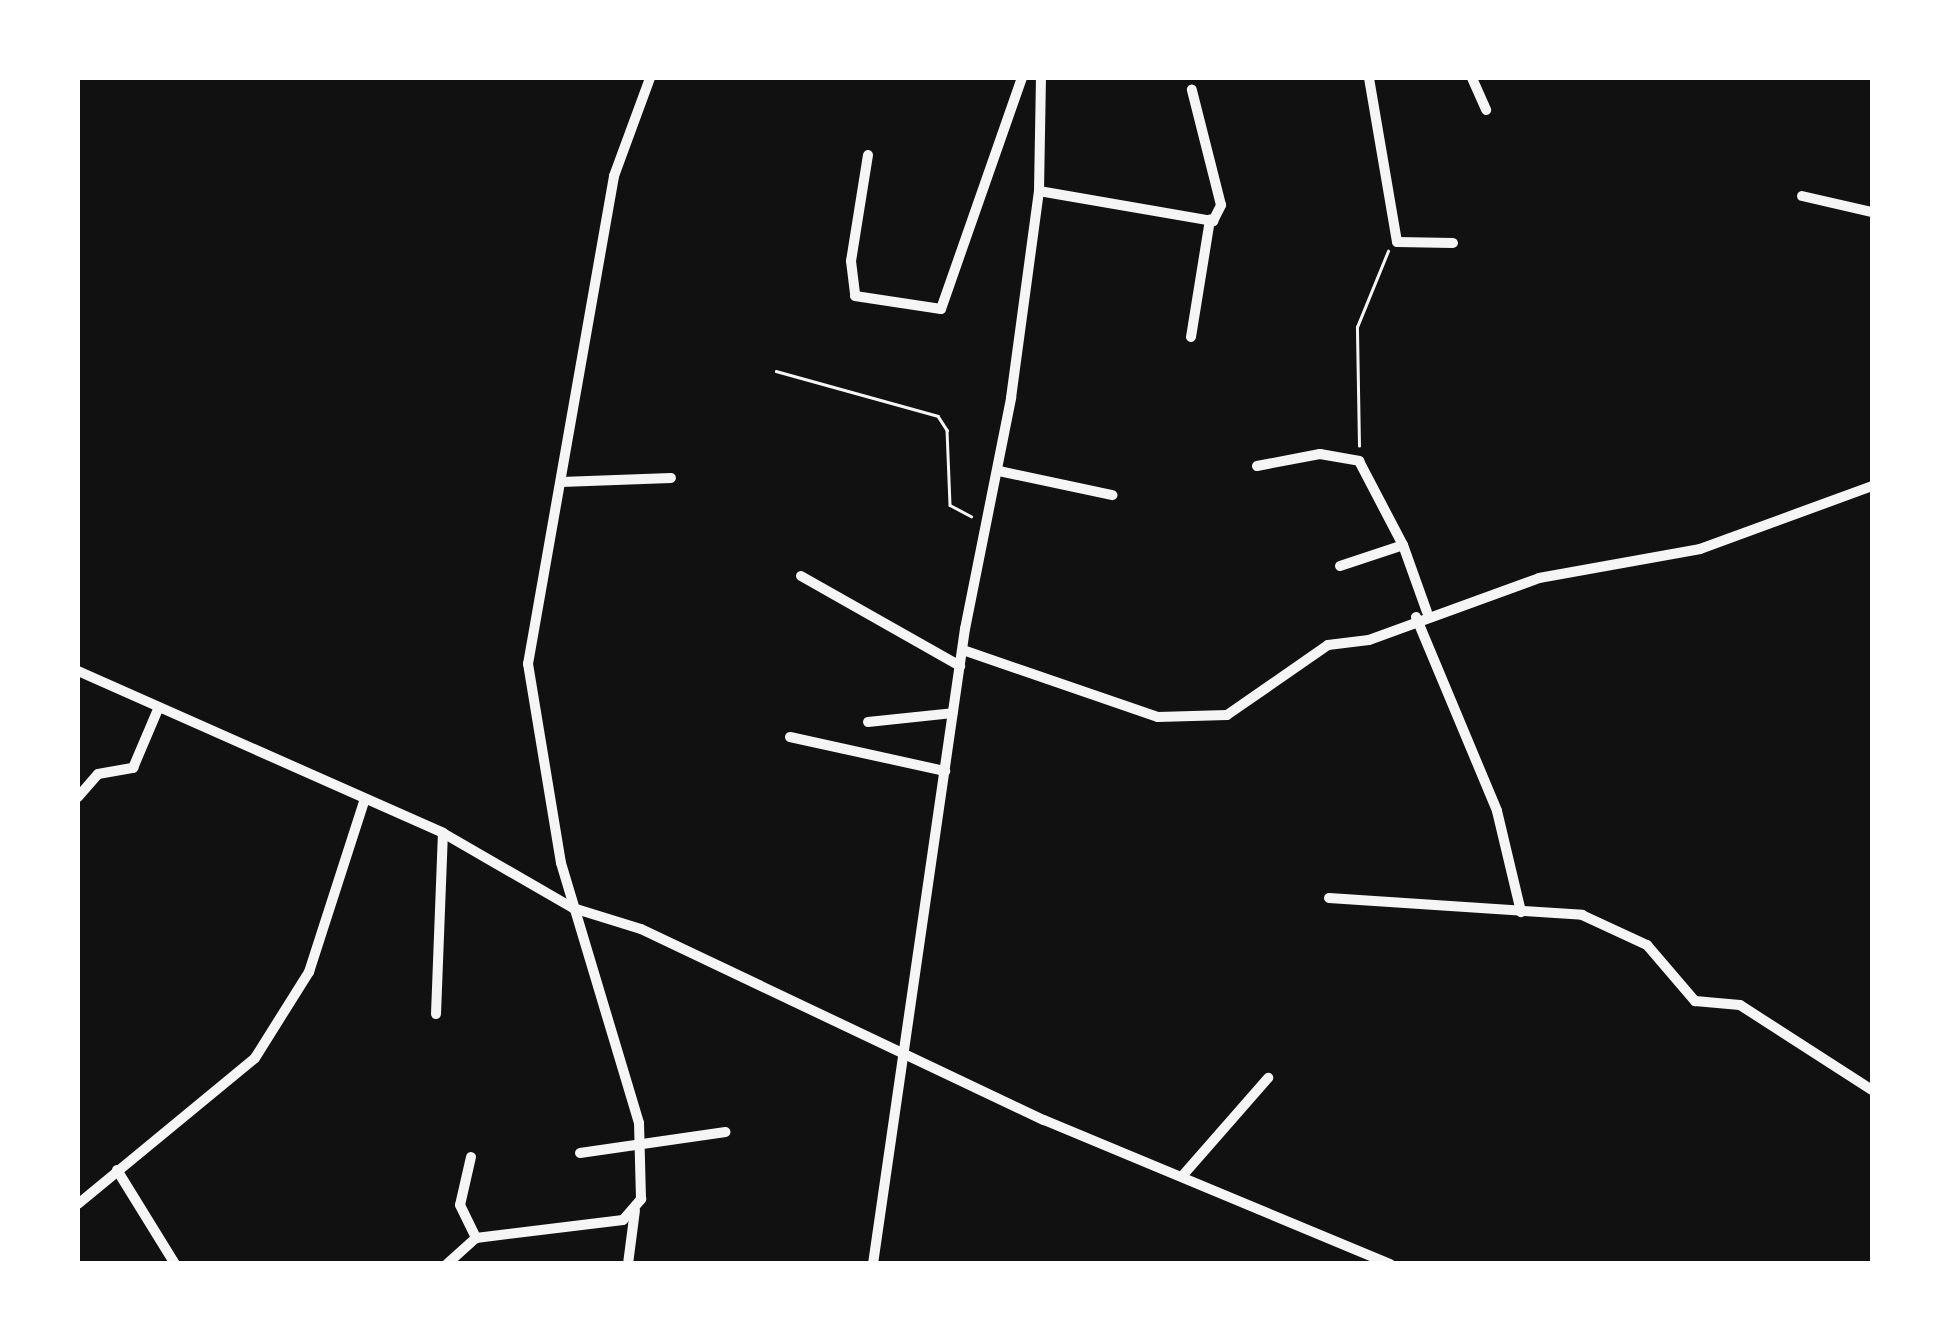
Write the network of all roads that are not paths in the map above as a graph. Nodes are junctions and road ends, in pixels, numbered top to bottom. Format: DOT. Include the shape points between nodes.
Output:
graph roads {
  1 [pos="650,78"];
  2 [pos="1022,78"];
  3 [pos="1041,78"];
  4 [pos="1369,78"];
  5 [pos="1472,78"];
  6 [pos="1192,90"];
  7 [pos="1486,110"];
  8 [pos="868,155"];
  9 [pos="1039,192"];
  10 [pos="1802,196"];
  11 [pos="1872,212"];
  12 [pos="1210,220"];
  13 [pos="1453,243"];
  14 [pos="1192,337"];
  15 [pos="1256,466"];
  16 [pos="999,470"];
  17 [pos="672,478"];
  18 [pos="561,482"];
  19 [pos="1872,486"];
  20 [pos="1112,496"];
  21 [pos="1403,545"];
  22 [pos="1340,566"];
  23 [pos="802,576"];
  24 [pos="1422,615"];
  25 [pos="962,650"];
  26 [pos="960,666"];
  27 [pos="78,671"];
  28 [pos="158,709"];
  29 [pos="954,713"];
  30 [pos="868,722"];
  31 [pos="790,737"];
  32 [pos="945,771"];
  33 [pos="78,797"];
  34 [pos="364,798"];
  35 [pos="443,834"];
  36 [pos="1329,898"];
  37 [pos="573,908"];
  38 [pos="1521,912"];
  39 [pos="436,1014"];
  40 [pos="909,1051"];
  41 [pos="1268,1078"];
  42 [pos="1872,1090"];
  43 [pos="725,1132"];
  44 [pos="642,1147"];
  45 [pos="580,1153"];
  46 [pos="470,1156"];
  47 [pos="117,1170"];
  48 [pos="1184,1174"];
  49 [pos="78,1204"];
  50 [pos="635,1210"];
  51 [pos="476,1238"];
  52 [pos="175,1264"];
  53 [pos="447,1264"];
  54 [pos="628,1264"];
  55 [pos="873,1264"];
  56 [pos="1390,1264"];
  1 -- 18 [label="street" via="614,176"];
  2 -- 8 [label="street" via="941,309 855,296 851,261"];
  3 -- 9 [label="street"];
  4 -- 13 [label="street" via="1397,237"];
  5 -- 7 [label="street"];
  6 -- 12 [label="street" via="1221,205"];
  9 -- 12 [label="street"];
  9 -- 16 [label="street"];
  10 -- 11 [label="street"];
  12 -- 14 [label="street"];
  15 -- 21 [label="street" via="1320,454 1359,461"];
  16 -- 20 [label="street"];
  16 -- 25 [label="street"];
  17 -- 18 [label="street"];
  18 -- 37 [label="street" via="528,664"];
  19 -- 24 [label="street" via="1700,549 1539,578"];
  21 -- 22 [label="street" via="1385,543"];
  21 -- 24 [label="street"];
  23 -- 26 [label="street"];
  24 -- 25 [label="street" via="1369,640 1328,645 1265,695 1198,718 1158,717 1034,681"];
  24 -- 38 [label="street" via="1497,811"];
  25 -- 26 [label="street"];
  26 -- 29 [label="street"];
  27 -- 28 [label="street"];
  28 -- 33 [label="street" via="133,768 98,774"];
  28 -- 34 [label="street"];
  29 -- 30 [label="street"];
  29 -- 32 [label="street"];
  31 -- 32 [label="street"];
  32 -- 40 [label="street"];
  34 -- 35 [label="street"];
  34 -- 47 [label="street" via="309,972 255,1058"];
  35 -- 37 [label="street"];
  35 -- 39 [label="street"];
  36 -- 38 [label="street"];
  37 -- 40 [label="street" via="641,929"];
  37 -- 44 [label="street"];
  38 -- 42 [label="street" via="1610,925 1648,945 1695,1002 1740,1005"];
  40 -- 48 [label="street" via="1044,1120"];
  40 -- 55 [label="street"];
  41 -- 48 [label="street"];
  43 -- 44 [label="street"];
  44 -- 45 [label="street"];
  44 -- 50 [label="street"];
  46 -- 51 [label="street" via="460,1205"];
  47 -- 49 [label="street"];
  47 -- 52 [label="street"];
  48 -- 56 [label="street"];
  50 -- 51 [label="street" via="623,1220"];
  50 -- 54 [label="street"];
  51 -- 53 [label="street"];
}
